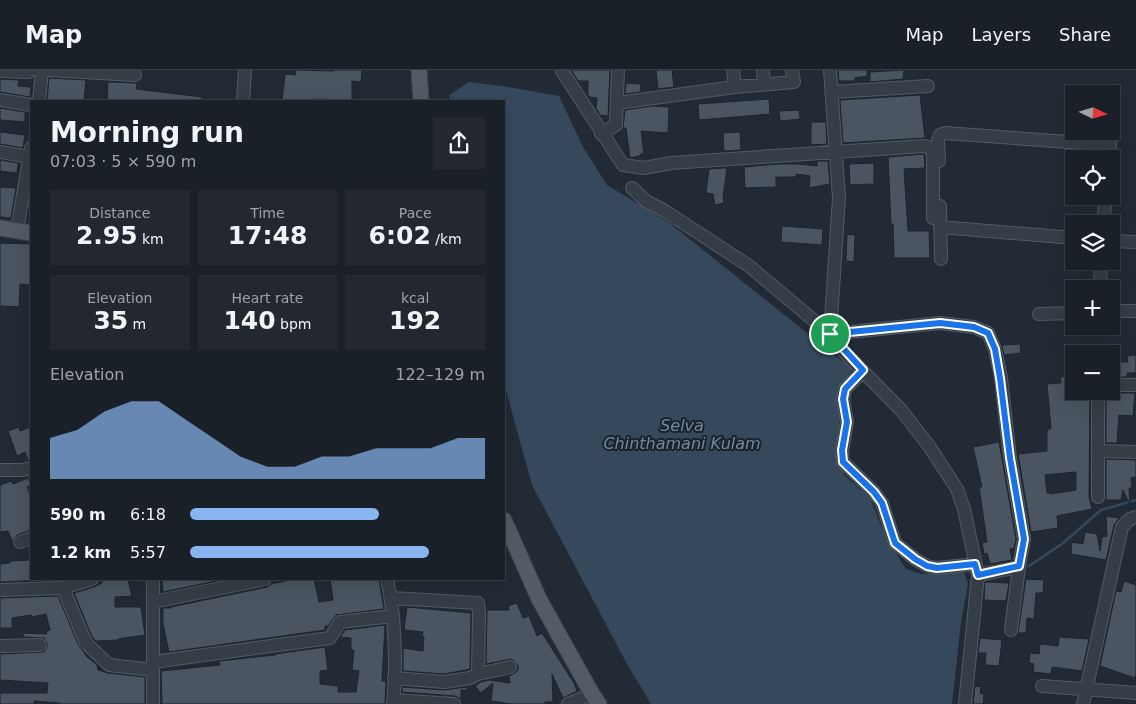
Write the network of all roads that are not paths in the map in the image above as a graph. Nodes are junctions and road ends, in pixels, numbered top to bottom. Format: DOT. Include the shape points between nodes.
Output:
graph roads {
  1 [pos="32,70"];
  2 [pos="42,70"];
  3 [pos="48,70"];
  4 [pos="245,70"];
  5 [pos="419,70"];
  6 [pos="558,70"];
  7 [pos="618,70"];
  8 [pos="733,70"];
  9 [pos="763,70"];
  10 [pos="792,70"];
  11 [pos="830,70"];
  12 [pos="0,71"];
  13 [pos="82,71"];
  14 [pos="135,75"];
  15 [pos="764,84"];
  16 [pos="928,86"];
  17 [pos="735,87"];
  18 [pos="833,92"];
  19 [pos="0,100"];
  20 [pos="39,100"];
  21 [pos="243,100"];
  22 [pos="421,100"];
  23 [pos="617,104"];
  24 [pos="30,105"];
  25 [pos="601,134"];
  26 [pos="1110,140"];
  27 [pos="1110,145"];
  28 [pos="1110,150"];
  29 [pos="0,152"];
  30 [pos="30,152"];
  31 [pos="836,152"];
  32 [pos="30,163"];
  33 [pos="632,188"];
  34 [pos="936,223"];
  35 [pos="0,228"];
  36 [pos="24,232"];
  37 [pos="1065,237"];
  38 [pos="1120,241"];
  39 [pos="1136,242"];
  40 [pos="941,259"];
  41 [pos="1120,311"];
  42 [pos="1136,311"];
  43 [pos="1065,313"];
  44 [pos="1039,314"];
  45 [pos="830,334"];
  46 [pos="863,370"];
  47 [pos="1136,385"];
  48 [pos="1120,386"];
  49 [pos="1098,400"];
  50 [pos="1098,451"];
  51 [pos="1136,452"];
  52 [pos="30,468"];
  53 [pos="0,470"];
  54 [pos="1098,497"];
  55 [pos="1136,517"];
  56 [pos="505,522"];
  57 [pos="1019,566"];
  58 [pos="976,569"];
  59 [pos="89,580"];
  60 [pos="153,580"];
  61 [pos="260,580"];
  62 [pos="387,580"];
  63 [pos="63,588"];
  64 [pos="0,590"];
  65 [pos="391,598"];
  66 [pos="153,602"];
  67 [pos="393,616"];
  68 [pos="1011,630"];
  69 [pos="40,645"];
  70 [pos="0,646"];
  71 [pos="153,666"];
  72 [pos="510,667"];
  73 [pos="478,674"];
  74 [pos="394,678"];
  75 [pos="1042,686"];
  76 [pos="1086,689"];
  77 [pos="1136,693"];
  78 [pos="595,699"];
  79 [pos="394,702"];
  80 [pos="153,704"];
  81 [pos="454,704"];
  82 [pos="568,704"];
  83 [pos="965,704"];
  84 [pos="1083,704"];
  1 -- 12 [label="street"];
  2 -- 20 [label="street"];
  3 -- 13 [label="street"];
  4 -- 21 [label="street"];
  5 -- 22 [label="main road"];
  6 -- 25 [label="street"];
  7 -- 23 [label="street"];
  8 -- 17 [label="street"];
  9 -- 15 [label="street"];
  10 -- 15 [label="street" via="794,82"];
  11 -- 18 [label="street"];
  13 -- 14 [label="street"];
  15 -- 17 [label="street"];
  16 -- 18 [label="street"];
  17 -- 23 [label="street"];
  18 -- 31 [label="street"];
  19 -- 24 [label="street"];
  23 -- 25 [label="street" via="616,125"];
  25 -- 31 [label="street" via="623,165 644,168 671,163"];
  26 -- 27 [label="street"];
  27 -- 28 [label="street"];
  27 -- 34 [label="street" via="940,135"];
  29 -- 30 [label="street"];
  31 -- 34 [label="street" via="928,147 933,152"];
  31 -- 45 [label="street" via="839,198"];
  32 -- 36 [label="street"];
  33 -- 45 [label="street" via="646,201 749,266"];
  34 -- 37 [label="street"];
  34 -- 40 [label="street"];
  35 -- 36 [label="main road"];
  38 -- 39 [label="street"];
  41 -- 42 [label="street"];
  43 -- 44 [label="street"];
  45 -- 46 [label="street"];
  45 -- 57 [label="street" via="940,323 974,327 988,333 995,349 1024,539"];
  46 -- 58 [label="street" via="901,410 950,476 964,508"];
  46 -- 58 [label="street" via="845,389 843,399 847,422 843,462 882,503 895,543 927,566"];
  47 -- 48 [label="street"];
  49 -- 50 [label="street"];
  50 -- 51 [label="street"];
  50 -- 54 [label="street"];
  52 -- 53 [label="street"];
  55 -- 76 [label="street" via="1122,527"];
  56 -- 78 [label="main road" via="539,599"];
  57 -- 58 [label="street"];
  57 -- 68 [label="street"];
  58 -- 83 [label="street"];
  59 -- 63 [label="street"];
  60 -- 66 [label="street"];
  61 -- 66 [label="street"];
  62 -- 65 [label="street"];
  63 -- 64 [label="street"];
  63 -- 71 [label="street" via="84,641 108,665"];
  65 -- 67 [label="street"];
  65 -- 73 [label="street" via="478,603"];
  66 -- 71 [label="street"];
  67 -- 71 [label="street" via="340,622 330,638"];
  67 -- 74 [label="street"];
  69 -- 70 [label="street"];
  71 -- 80 [label="street"];
  72 -- 73 [label="street"];
  73 -- 74 [label="street" via="444,682"];
  74 -- 79 [label="street"];
  75 -- 76 [label="street"];
  76 -- 77 [label="street"];
  76 -- 84 [label="street"];
  78 -- 82 [label="street"];
  79 -- 81 [label="street"];
}
